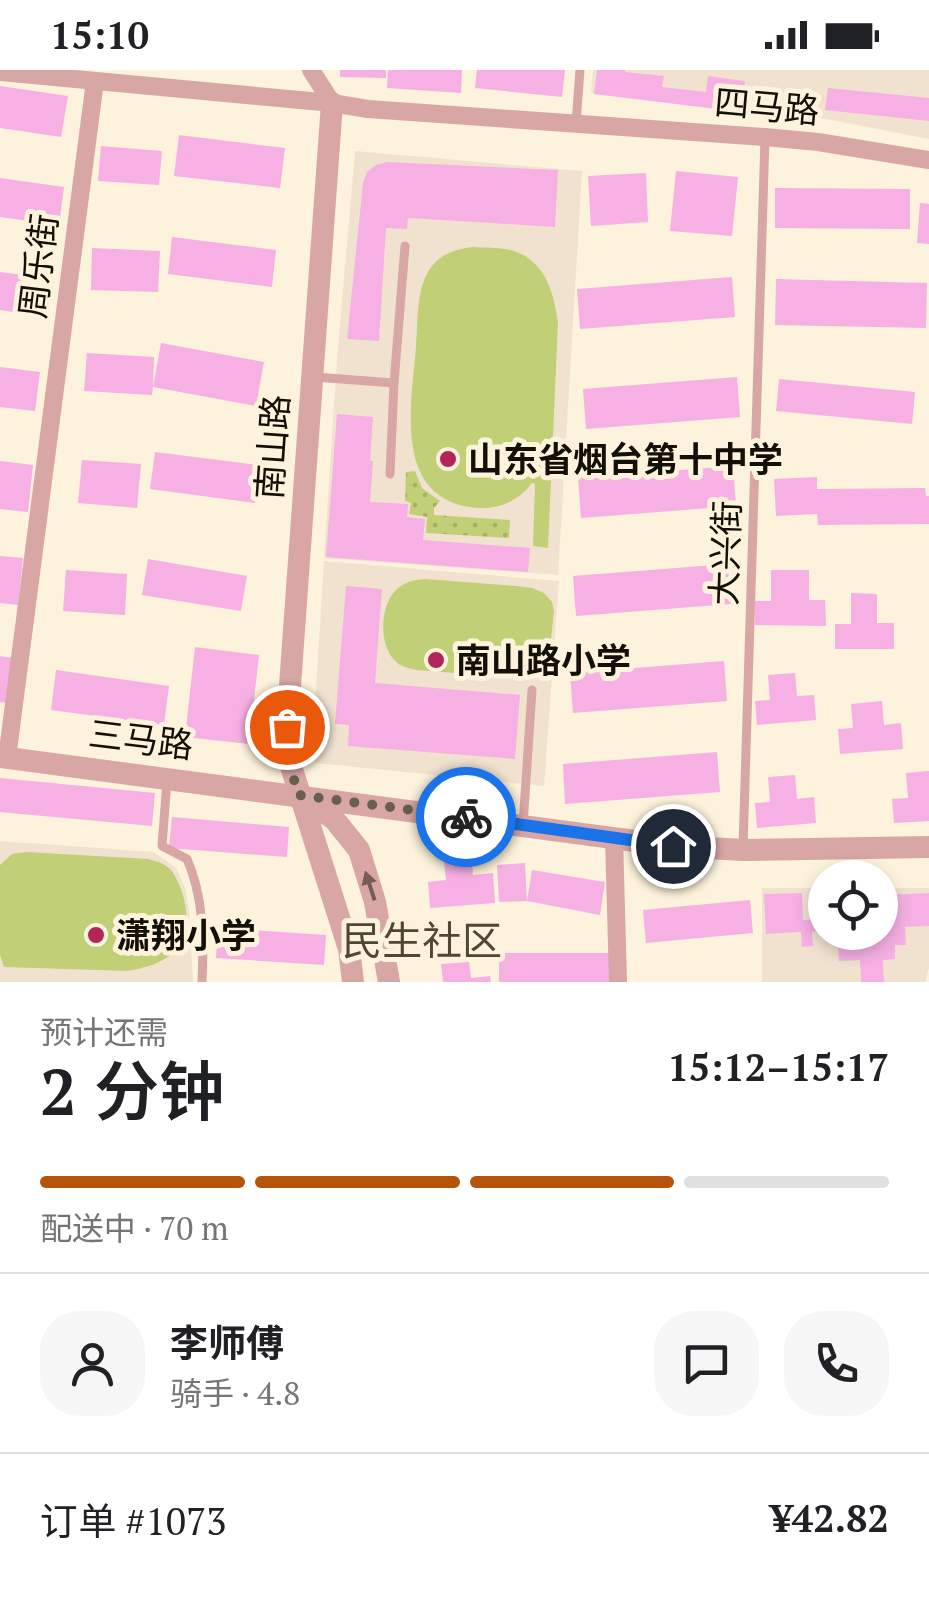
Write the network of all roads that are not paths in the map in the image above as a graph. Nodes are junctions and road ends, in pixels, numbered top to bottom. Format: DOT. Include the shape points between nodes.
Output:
graph roads {
  1 [pos="311,70"];
  2 [pos="580,70"];
  3 [pos="0,72"];
  4 [pos="95,81"];
  5 [pos="332,103"];
  6 [pos="576,123"];
  7 [pos="765,137"];
  8 [pos="929,160"];
  9 [pos="406,246"];
  10 [pos="312,377"];
  11 [pos="394,382"];
  12 [pos="390,474"];
  13 [pos="532,690"];
  14 [pos="3,757"];
  15 [pos="168,778"];
  16 [pos="298,795"];
  17 [pos="524,825"];
  18 [pos="614,837"];
  19 [pos="929,847"];
  20 [pos="744,850"];
  21 [pos="202,982"];
  22 [pos="353,982"];
  23 [pos="388,982"];
  24 [pos="618,982"];
  1 -- 5 [label="street"];
  2 -- 6 [label="lane"];
  3 -- 4 [label="street, 四马路"];
  4 -- 5 [label="street, 四马路"];
  4 -- 14 [label="street, 周乐街"];
  5 -- 6 [label="street, 四马路"];
  5 -- 10 [label="street, 南山路"];
  6 -- 7 [label="street, 四马路"];
  7 -- 8 [label="street, 四马路"];
  7 -- 20 [label="lane, 大兴街"];
  9 -- 11 [label="lane"];
  10 -- 11 [label="lane"];
  10 -- 16 [label="street, 南山路" via="287,727"];
  11 -- 12 [label="lane"];
  13 -- 17 [label="lane"];
  14 -- 15 [label="street, 三马路"];
  15 -- 16 [label="street, 三马路"];
  15 -- 21 [label="lane" via="162,846 188,859 197,881"];
  16 -- 17 [label="street, 三马路"];
  16 -- 22 [label="street, 南山路" via="349,949"];
  23 -- 16 [label="street, one-way" via="375,902 358,850 334,820"];
  17 -- 18 [label="street, 三马路"];
  18 -- 20 [label="street, 三马路"];
  18 -- 24 [label="street"];
  19 -- 20 [label="street, 三马路"];
}
